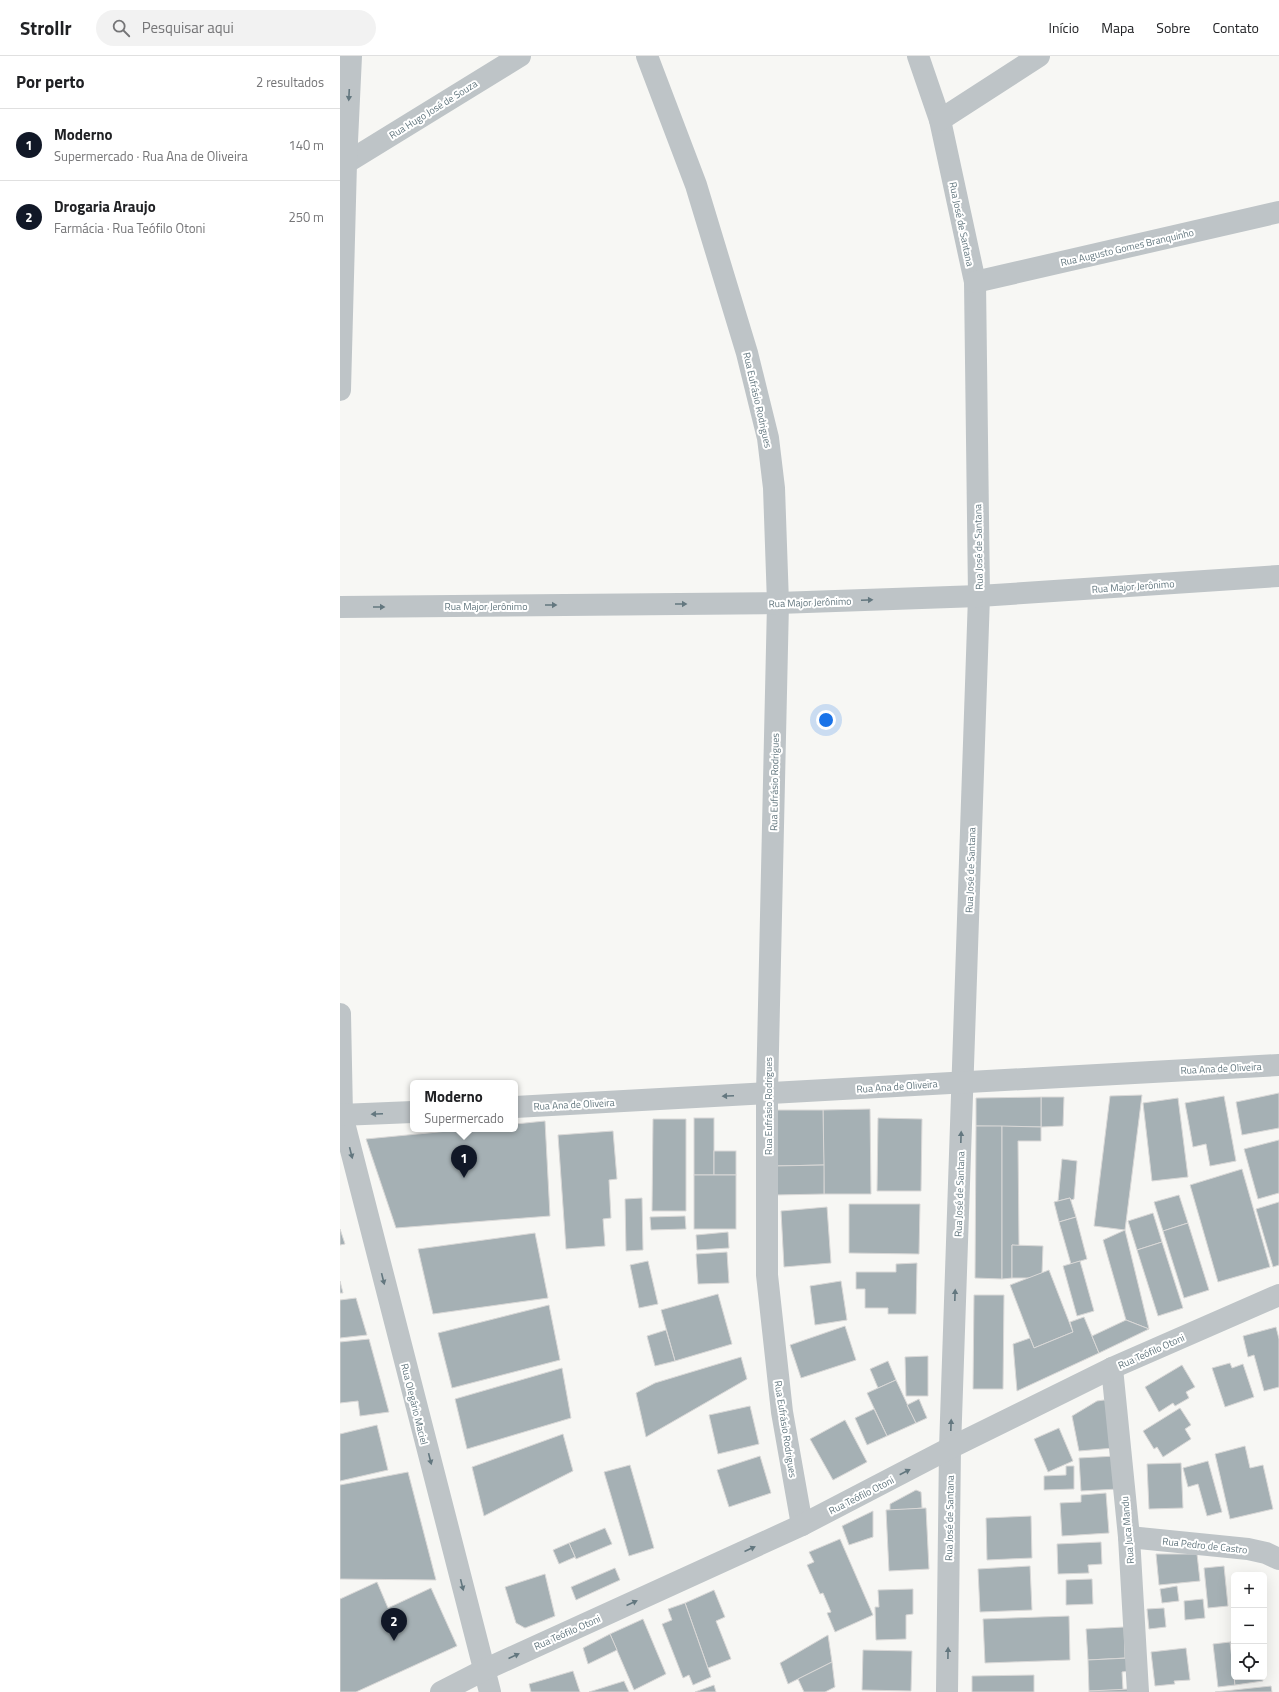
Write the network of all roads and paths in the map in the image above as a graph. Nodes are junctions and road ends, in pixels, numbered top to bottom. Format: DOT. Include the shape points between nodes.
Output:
graph roads {
  1 [pos="351,56"];
  2 [pos="520,56"];
  3 [pos="647,56"];
  4 [pos="918,56"];
  5 [pos="1039,56"];
  6 [pos="940,120"];
  7 [pos="346,163"];
  8 [pos="1279,212"];
  9 [pos="975,282"];
  10 [pos="340,390"];
  11 [pos="1279,576"];
  12 [pos="979,596"];
  13 [pos="778,603"];
  14 [pos="340,607"];
  15 [pos="340,1014"];
  16 [pos="1279,1065"];
  17 [pos="962,1081"];
  18 [pos="767,1094"];
  19 [pos="518,1107"];
  20 [pos="410,1112"];
  21 [pos="341,1115"];
  22 [pos="1279,1295"];
  23 [pos="1112,1368"];
  24 [pos="950,1448"];
  25 [pos="802,1525"];
  26 [pos="1129,1537"];
  27 [pos="1279,1558"];
  28 [pos="484,1670"];
  29 [pos="441,1692"];
  30 [pos="490,1692"];
  31 [pos="947,1692"];
  32 [pos="1138,1692"];
  1 -- 7 [label="street, one-way"];
  2 -- 7 [label="street, Rua Hugo José de Souza"];
  3 -- 13 [label="street, Rua Eufrásio Rodrigues" via="696,185 747,352 768,438 774,488"];
  4 -- 6 [label="street, Rua José de Santana"];
  5 -- 6 [label="street"];
  6 -- 9 [label="street, Rua José de Santana"];
  7 -- 10 [label="street"];
  8 -- 9 [label="street, Rua Augusto Gomes Branquinho"];
  9 -- 12 [label="street, Rua José de Santana"];
  11 -- 12 [label="street, Rua Major Jerônimo"];
  13 -- 12 [label="street, Rua Major Jerônimo, one-way"];
  12 -- 17 [label="street, Rua José de Santana"];
  14 -- 13 [label="street, Rua Major Jerônimo, one-way"];
  13 -- 18 [label="street, Rua Eufrásio Rodrigues"];
  15 -- 21 [label="street, Rua Olegário Maciel"];
  16 -- 17 [label="street, Rua Ana de Oliveira"];
  17 -- 18 [label="street, Rua Ana de Oliveira"];
  24 -- 17 [label="street, Rua José de Santana, one-way"];
  18 -- 19 [label="street, Rua Ana de Oliveira, one-way"];
  18 -- 25 [label="street, Rua Eufrásio Rodrigues" via="767,1275 782,1412"];
  20 -- 21 [label="street, one-way"];
  21 -- 28 [label="street, Rua Olegário Maciel, one-way"];
  22 -- 23 [label="street, Rua Teófilo Otoni"];
  23 -- 24 [label="street, Rua Teófilo Otoni"];
  23 -- 26 [label="street, Rua Juca Mandu"];
  25 -- 24 [label="street, Rua Teófilo Otoni, one-way"];
  31 -- 24 [label="street, Rua José de Santana, one-way"];
  28 -- 25 [label="street, Rua Teófilo Otoni, one-way"];
  26 -- 27 [label="street, Rua Pedro de Castro" via="1248,1549"];
  26 -- 32 [label="street, Rua Juca Mandu"];
  28 -- 29 [label="street, Rua Teófilo Otoni"];
  28 -- 30 [label="street, Rua Olegário Maciel"];
}
